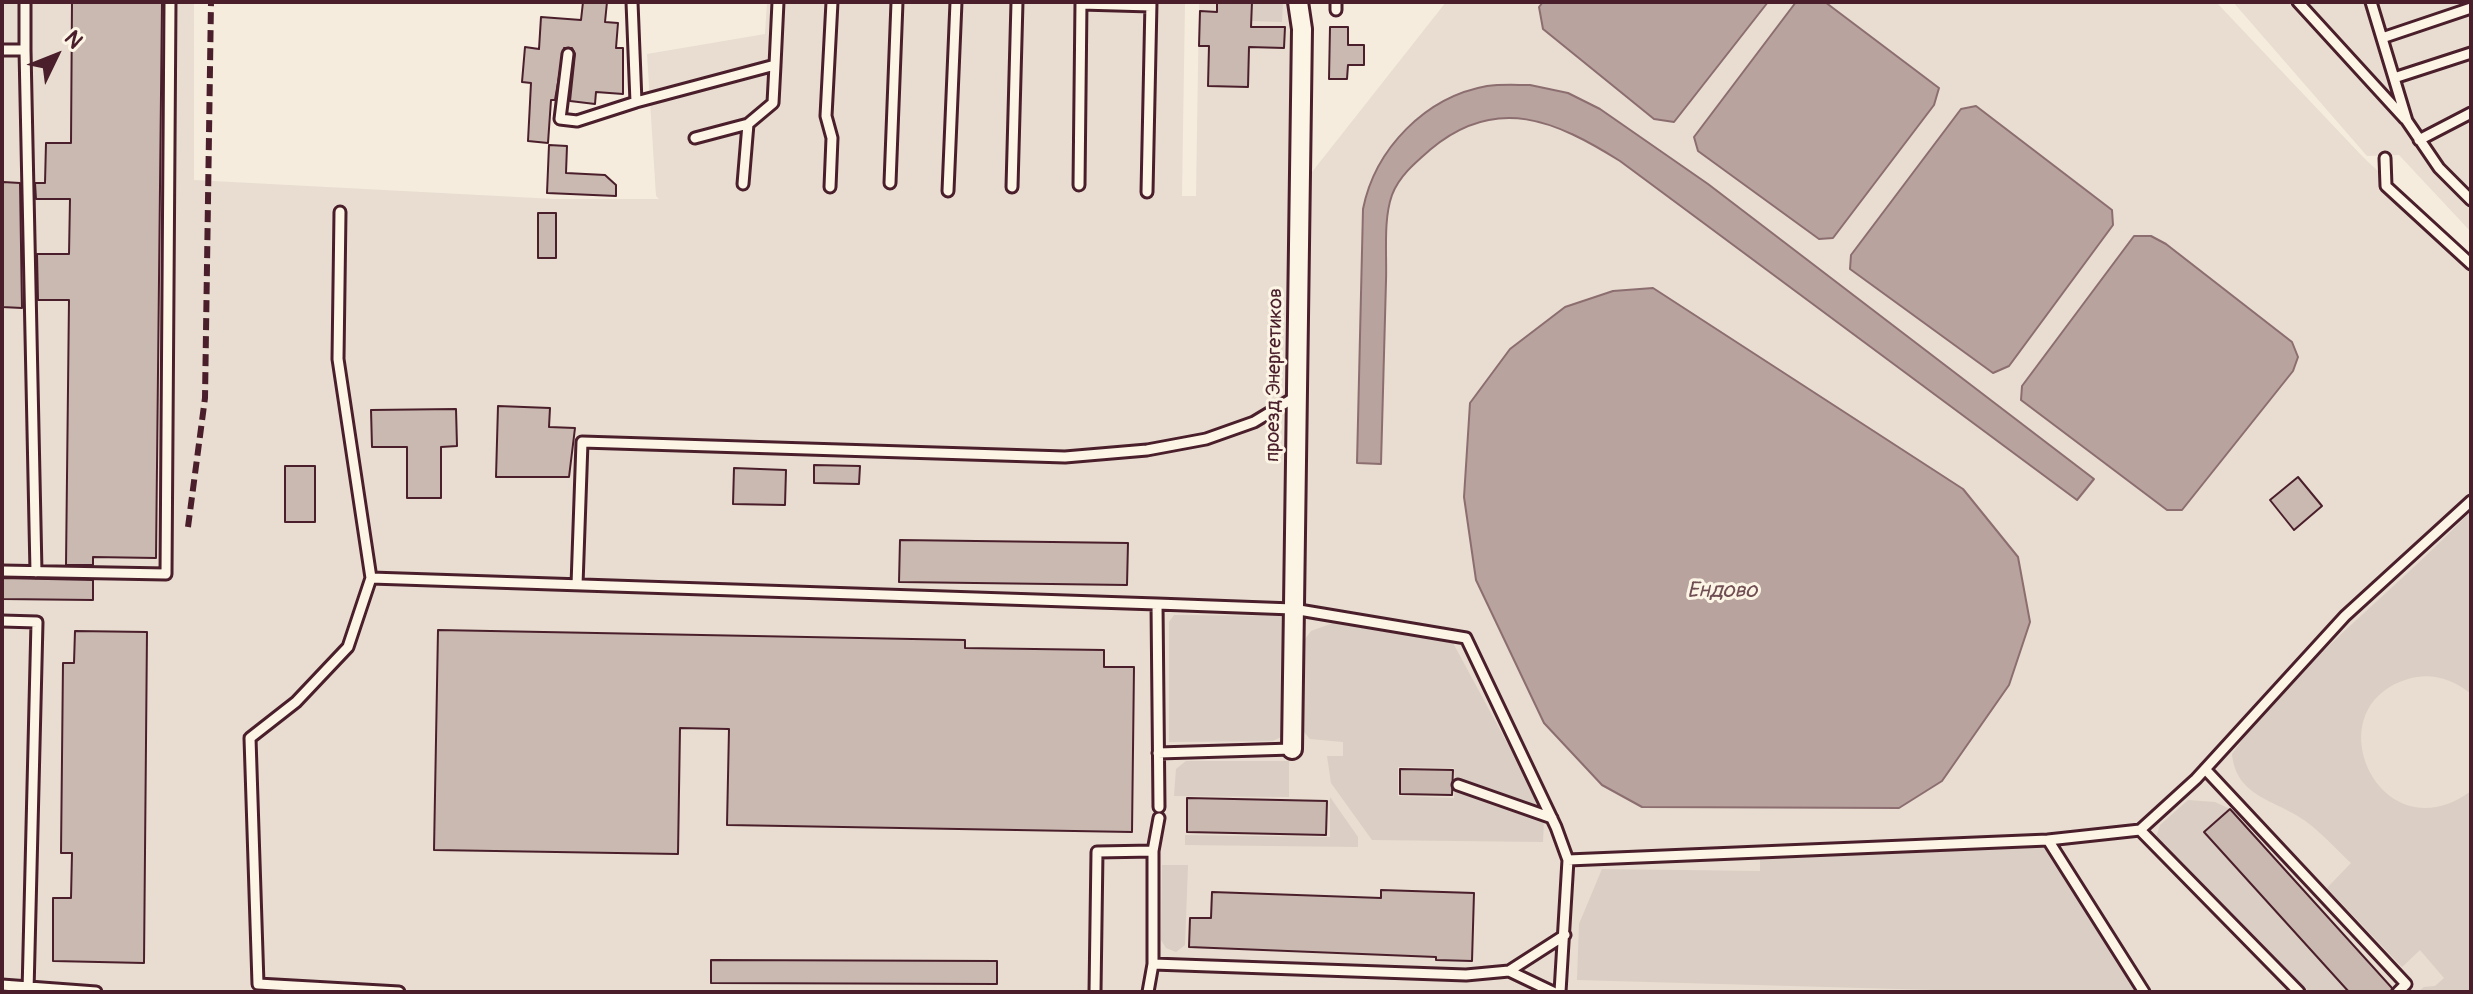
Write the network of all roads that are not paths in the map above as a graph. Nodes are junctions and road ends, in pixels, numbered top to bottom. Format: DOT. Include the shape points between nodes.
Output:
graph roads {
  1 [pos="25,2"];
  2 [pos="170,2"];
  3 [pos="632,2"];
  4 [pos="778,2"];
  5 [pos="832,2"];
  6 [pos="897,2"];
  7 [pos="956,2"];
  8 [pos="1017,2"];
  9 [pos="1298,2"];
  10 [pos="2298,2"];
  11 [pos="2371,2"];
  12 [pos="1081,3"];
  13 [pos="1151,4"];
  14 [pos="2471,8"];
  15 [pos="2382,38"];
  16 [pos="2,50"];
  17 [pos="25,50"];
  18 [pos="2471,53"];
  19 [pos="568,54"];
  20 [pos="775,65"];
  21 [pos="2394,78"];
  22 [pos="636,102"];
  23 [pos="2471,113"];
  24 [pos="2407,121"];
  25 [pos="748,124"];
  26 [pos="695,138"];
  27 [pos="2419,140"];
  28 [pos="2385,158"];
  29 [pos="890,183"];
  30 [pos="743,184"];
  31 [pos="1079,185"];
  32 [pos="830,187"];
  33 [pos="1012,187"];
  34 [pos="948,191"];
  35 [pos="1147,192"];
  36 [pos="2469,195"];
  37 [pos="340,212"];
  38 [pos="2471,264"];
  39 [pos="1297,396"];
  40 [pos="2471,501"];
  41 [pos="2,571"];
  42 [pos="36,572"];
  43 [pos="371,578"];
  44 [pos="577,585"];
  45 [pos="1157,604"];
  46 [pos="1293,609"];
  47 [pos="2,621"];
  48 [pos="1292,749"];
  49 [pos="1158,753"];
  50 [pos="2205,769"];
  51 [pos="1458,785"];
  52 [pos="1552,818"];
  53 [pos="2140,830"];
  54 [pos="2048,840"];
  55 [pos="1153,851"];
  56 [pos="1568,860"];
  57 [pos="1565,935"];
  58 [pos="1153,964"];
  59 [pos="1509,971"];
  60 [pos="2,985"];
  61 [pos="28,989"];
  62 [pos="96,992"];
  63 [pos="399,992"];
  64 [pos="1095,992"];
  65 [pos="1148,992"];
  66 [pos="1553,992"];
  67 [pos="1560,992"];
  68 [pos="2144,992"];
  69 [pos="2299,992"];
  70 [pos="2398,992"];
  1 -- 17 [label="lane"];
  2 -- 42 [label="lane" via="166,574"];
  3 -- 22 [label="lane"];
  4 -- 20 [label="lane"];
  5 -- 32 [label="lane" via="826,116 832,138"];
  6 -- 29 [label="lane"];
  7 -- 34 [label="lane"];
  8 -- 33 [label="lane"];
  9 -- 39 [label="street, проезд Энергетиков" via="1302,29"];
  10 -- 24 [label="lane"];
  11 -- 15 [label="lane"];
  12 -- 13 [label="lane"];
  12 -- 31 [label="lane"];
  13 -- 35 [label="lane"];
  14 -- 15 [label="lane"];
  15 -- 21 [label="lane"];
  16 -- 17 [label="lane"];
  17 -- 42 [label="lane"];
  18 -- 21 [label="lane"];
  19 -- 22 [label="lane" via="560,119 577,121"];
  20 -- 22 [label="lane"];
  20 -- 25 [label="lane" via="773,103"];
  21 -- 24 [label="lane"];
  23 -- 27 [label="lane"];
  24 -- 27 [label="lane"];
  25 -- 26 [label="lane"];
  25 -- 30 [label="lane"];
  27 -- 36 [label="lane" via="2439,168"];
  28 -- 38 [label="lane" via="2386,186"];
  37 -- 43 [label="lane" via="338,359"];
  39 -- 44 [label="lane" via="1254,422 1206,439 1065,457 582,442"];
  39 -- 46 [label="street, проезд Энергетиков"];
  40 -- 50 [label="lane" via="2345,616"];
  41 -- 42 [label="lane"];
  43 -- 44 [label="lane"];
  43 -- 63 [label="lane" via="348,647 296,702 250,738 258,984"];
  44 -- 45 [label="lane"];
  45 -- 46 [label="lane"];
  45 -- 49 [label="lane"];
  46 -- 48 [label="street, проезд Энергетиков"];
  46 -- 52 [label="lane" via="1466,638"];
  47 -- 61 [label="lane" via="37,622"];
  48 -- 49 [label="lane"];
  49 -- 55 [label="lane" via="1159,812"];
  50 -- 53 [label="lane"];
  50 -- 70 [label="lane" via="2406,984"];
  51 -- 52 [label="lane"];
  52 -- 56 [label="lane"];
  53 -- 54 [label="lane"];
  53 -- 69 [label="lane"];
  54 -- 56 [label="lane"];
  54 -- 68 [label="lane"];
  55 -- 58 [label="lane"];
  55 -- 64 [label="lane" via="1097,852"];
  56 -- 57 [label="lane"];
  57 -- 59 [label="lane"];
  57 -- 67 [label="lane"];
  58 -- 59 [label="lane" via="1466,975"];
  58 -- 65 [label="lane"];
  59 -- 66 [label="lane"];
  60 -- 61 [label="lane"];
  61 -- 62 [label="lane"];
}
